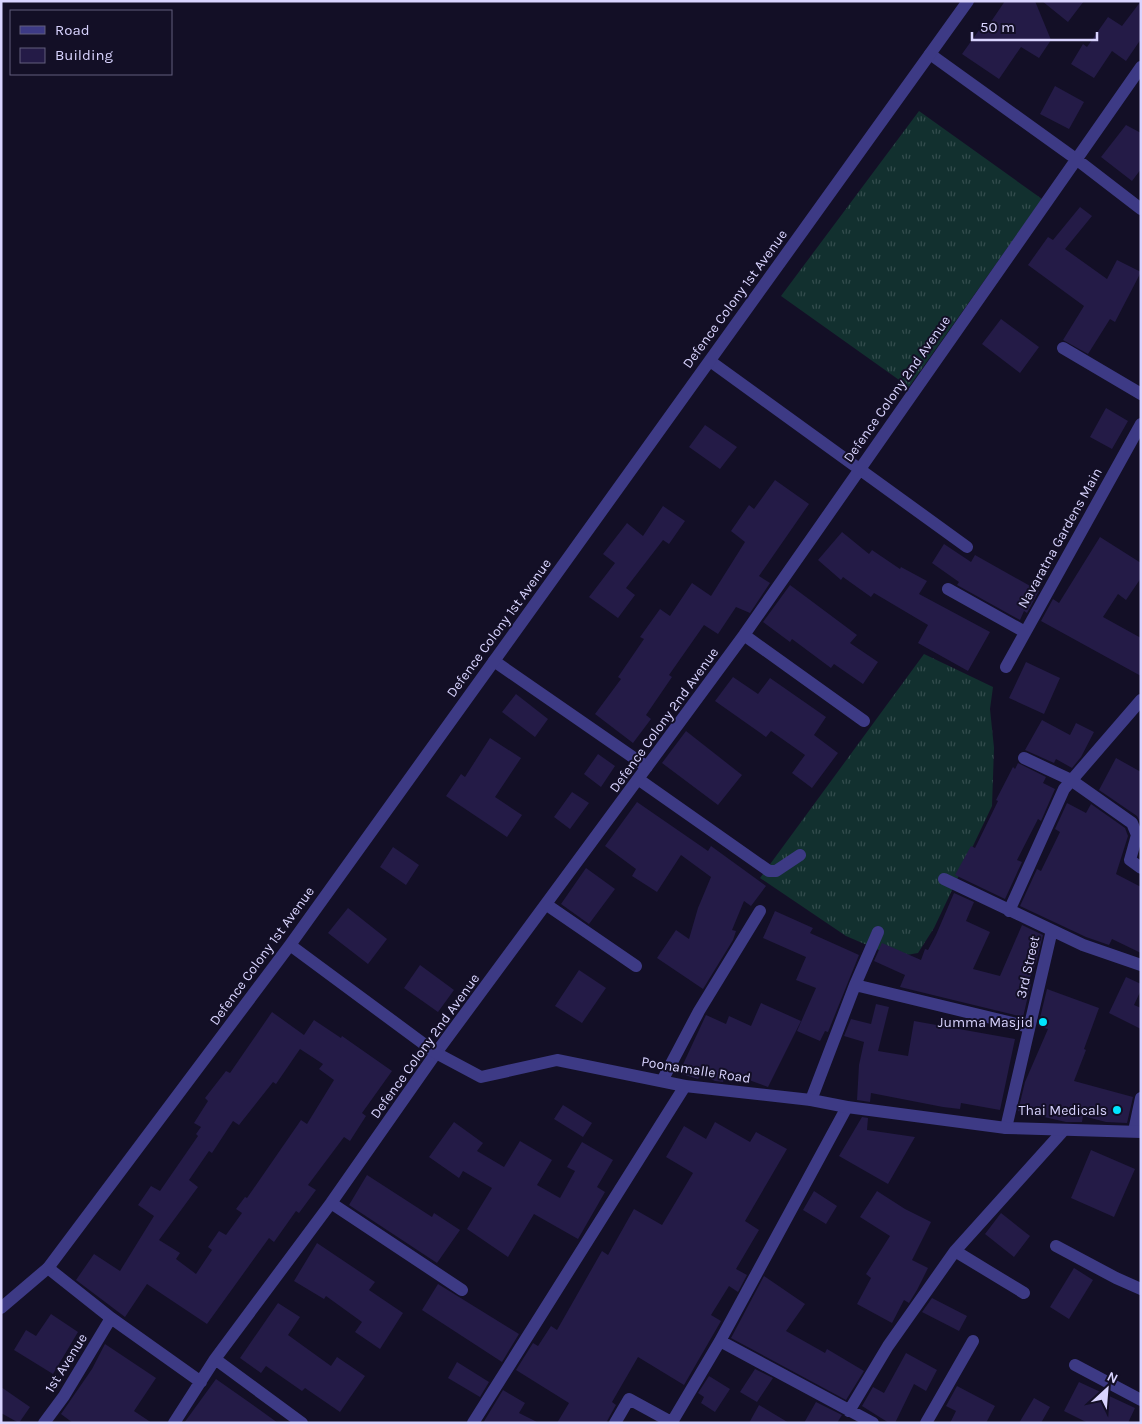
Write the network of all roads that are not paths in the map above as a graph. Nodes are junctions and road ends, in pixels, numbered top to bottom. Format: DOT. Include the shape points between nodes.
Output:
graph roads {
  1 [pos="968,1"];
  2 [pos="930,54"];
  3 [pos="1141,68"];
  4 [pos="1076,159"];
  5 [pos="1141,209"];
  6 [pos="1063,348"];
  7 [pos="710,361"];
  8 [pos="1141,394"];
  9 [pos="1141,424"];
  10 [pos="859,469"];
  11 [pos="967,547"];
  12 [pos="948,589"];
  13 [pos="1025,632"];
  14 [pos="744,635"];
  15 [pos="494,660"];
  16 [pos="1006,667"];
  17 [pos="1141,700"];
  18 [pos="864,721"];
  19 [pos="1024,758"];
  20 [pos="648,767"];
  21 [pos="638,779"];
  22 [pos="1071,780"];
  23 [pos="800,855"];
  24 [pos="1141,868"];
  25 [pos="944,879"];
  26 [pos="547,905"];
  27 [pos="760,911"];
  28 [pos="1009,911"];
  29 [pos="1052,930"];
  30 [pos="878,932"];
  31 [pos="290,945"];
  32 [pos="1141,964"];
  33 [pos="636,966"];
  34 [pos="855,985"];
  35 [pos="1029,1027"];
  36 [pos="436,1053"];
  37 [pos="662,1081"];
  38 [pos="685,1086"];
  39 [pos="1141,1098"];
  40 [pos="811,1100"];
  41 [pos="847,1107"];
  42 [pos="1006,1128"];
  43 [pos="1063,1131"];
  44 [pos="1137,1132"];
  45 [pos="332,1203"];
  46 [pos="1056,1246"];
  47 [pos="955,1251"];
  48 [pos="48,1268"];
  49 [pos="1141,1289"];
  50 [pos="462,1290"];
  51 [pos="1024,1293"];
  52 [pos="1,1308"];
  53 [pos="112,1318"];
  54 [pos="720,1341"];
  55 [pos="973,1341"];
  56 [pos="215,1359"];
  57 [pos="1075,1365"];
  58 [pos="201,1382"];
  59 [pos="1141,1400"];
  60 [pos="849,1411"];
  61 [pos="673,1422"];
  62 [pos="44,1423"];
  63 [pos="174,1423"];
  64 [pos="302,1423"];
  65 [pos="473,1423"];
  66 [pos="615,1423"];
  67 [pos="873,1423"];
  68 [pos="926,1423"];
  1 -- 2 [label="street, Defence Colony 1st Avenue"];
  2 -- 4 [label="street"];
  2 -- 7 [label="street, Defence Colony 1st Avenue"];
  3 -- 4 [label="street, Defence Colony 2nd Avenue"];
  4 -- 5 [label="street"];
  4 -- 10 [label="street, Defence Colony 2nd Avenue"];
  6 -- 8 [label="street"];
  7 -- 10 [label="street"];
  7 -- 15 [label="street, Defence Colony 1st Avenue"];
  9 -- 13 [label="street, Navaratna Gardens Main"];
  10 -- 11 [label="street"];
  10 -- 14 [label="street, Defence Colony 2nd Avenue"];
  12 -- 13 [label="street"];
  13 -- 16 [label="street, Navaratna Gardens Main"];
  14 -- 18 [label="street"];
  14 -- 20 [label="street, Defence Colony 2nd Avenue"];
  15 -- 20 [label="street"];
  15 -- 31 [label="street, Defence Colony 1st Avenue"];
  17 -- 22 [label="street"];
  19 -- 22 [label="street"];
  20 -- 21 [label="street, Defence Colony 2nd Avenue"];
  21 -- 23 [label="street" via="769,872"];
  21 -- 26 [label="street, Defence Colony 2nd Avenue"];
  22 -- 24 [label="street" via="1132,823 1137,834 1130,860"];
  22 -- 28 [label="street"];
  25 -- 28 [label="street"];
  26 -- 33 [label="street"];
  26 -- 36 [label="street, Defence Colony 2nd Avenue"];
  27 -- 37 [label="street"];
  28 -- 29 [label="street"];
  29 -- 32 [label="street" via="1083,945"];
  29 -- 35 [label="street, 3rd Street"];
  30 -- 34 [label="street"];
  31 -- 36 [label="street, Poonamalle Road"];
  31 -- 48 [label="street, Defence Colony 1st Avenue"];
  34 -- 35 [label="street"];
  34 -- 40 [label="street"];
  35 -- 42 [label="street, 3rd Street"];
  36 -- 37 [label="street, Poonamalle Road" via="481,1077 557,1060"];
  36 -- 45 [label="street, Defence Colony 2nd Avenue"];
  37 -- 38 [label="street, Poonamalle Road"];
  38 -- 40 [label="street, Poonamalle Road"];
  38 -- 65 [label="street"];
  39 -- 44 [label="street"];
  40 -- 41 [label="street, Poonamalle Road"];
  41 -- 42 [label="street, Poonamalle Road"];
  41 -- 54 [label="street"];
  42 -- 43 [label="street, Poonamalle Road"];
  43 -- 44 [label="street, Poonamalle Road"];
  43 -- 47 [label="street"];
  45 -- 50 [label="street"];
  45 -- 56 [label="street, Defence Colony 2nd Avenue"];
  46 -- 49 [label="street"];
  47 -- 51 [label="street"];
  47 -- 60 [label="street" via="888,1346"];
  48 -- 52 [label="street, Defence Colony 1st Avenue"];
  48 -- 53 [label="street"];
  53 -- 58 [label="street"];
  53 -- 62 [label="street, 1st Avenue"];
  54 -- 60 [label="street"];
  54 -- 61 [label="street"];
  55 -- 68 [label="street"];
  56 -- 58 [label="street, Defence Colony 2nd Avenue"];
  56 -- 64 [label="street"];
  57 -- 59 [label="street"];
  58 -- 63 [label="street, Defence Colony 2nd Avenue"];
  60 -- 67 [label="street"];
  61 -- 66 [label="street" via="629,1399"];
}
